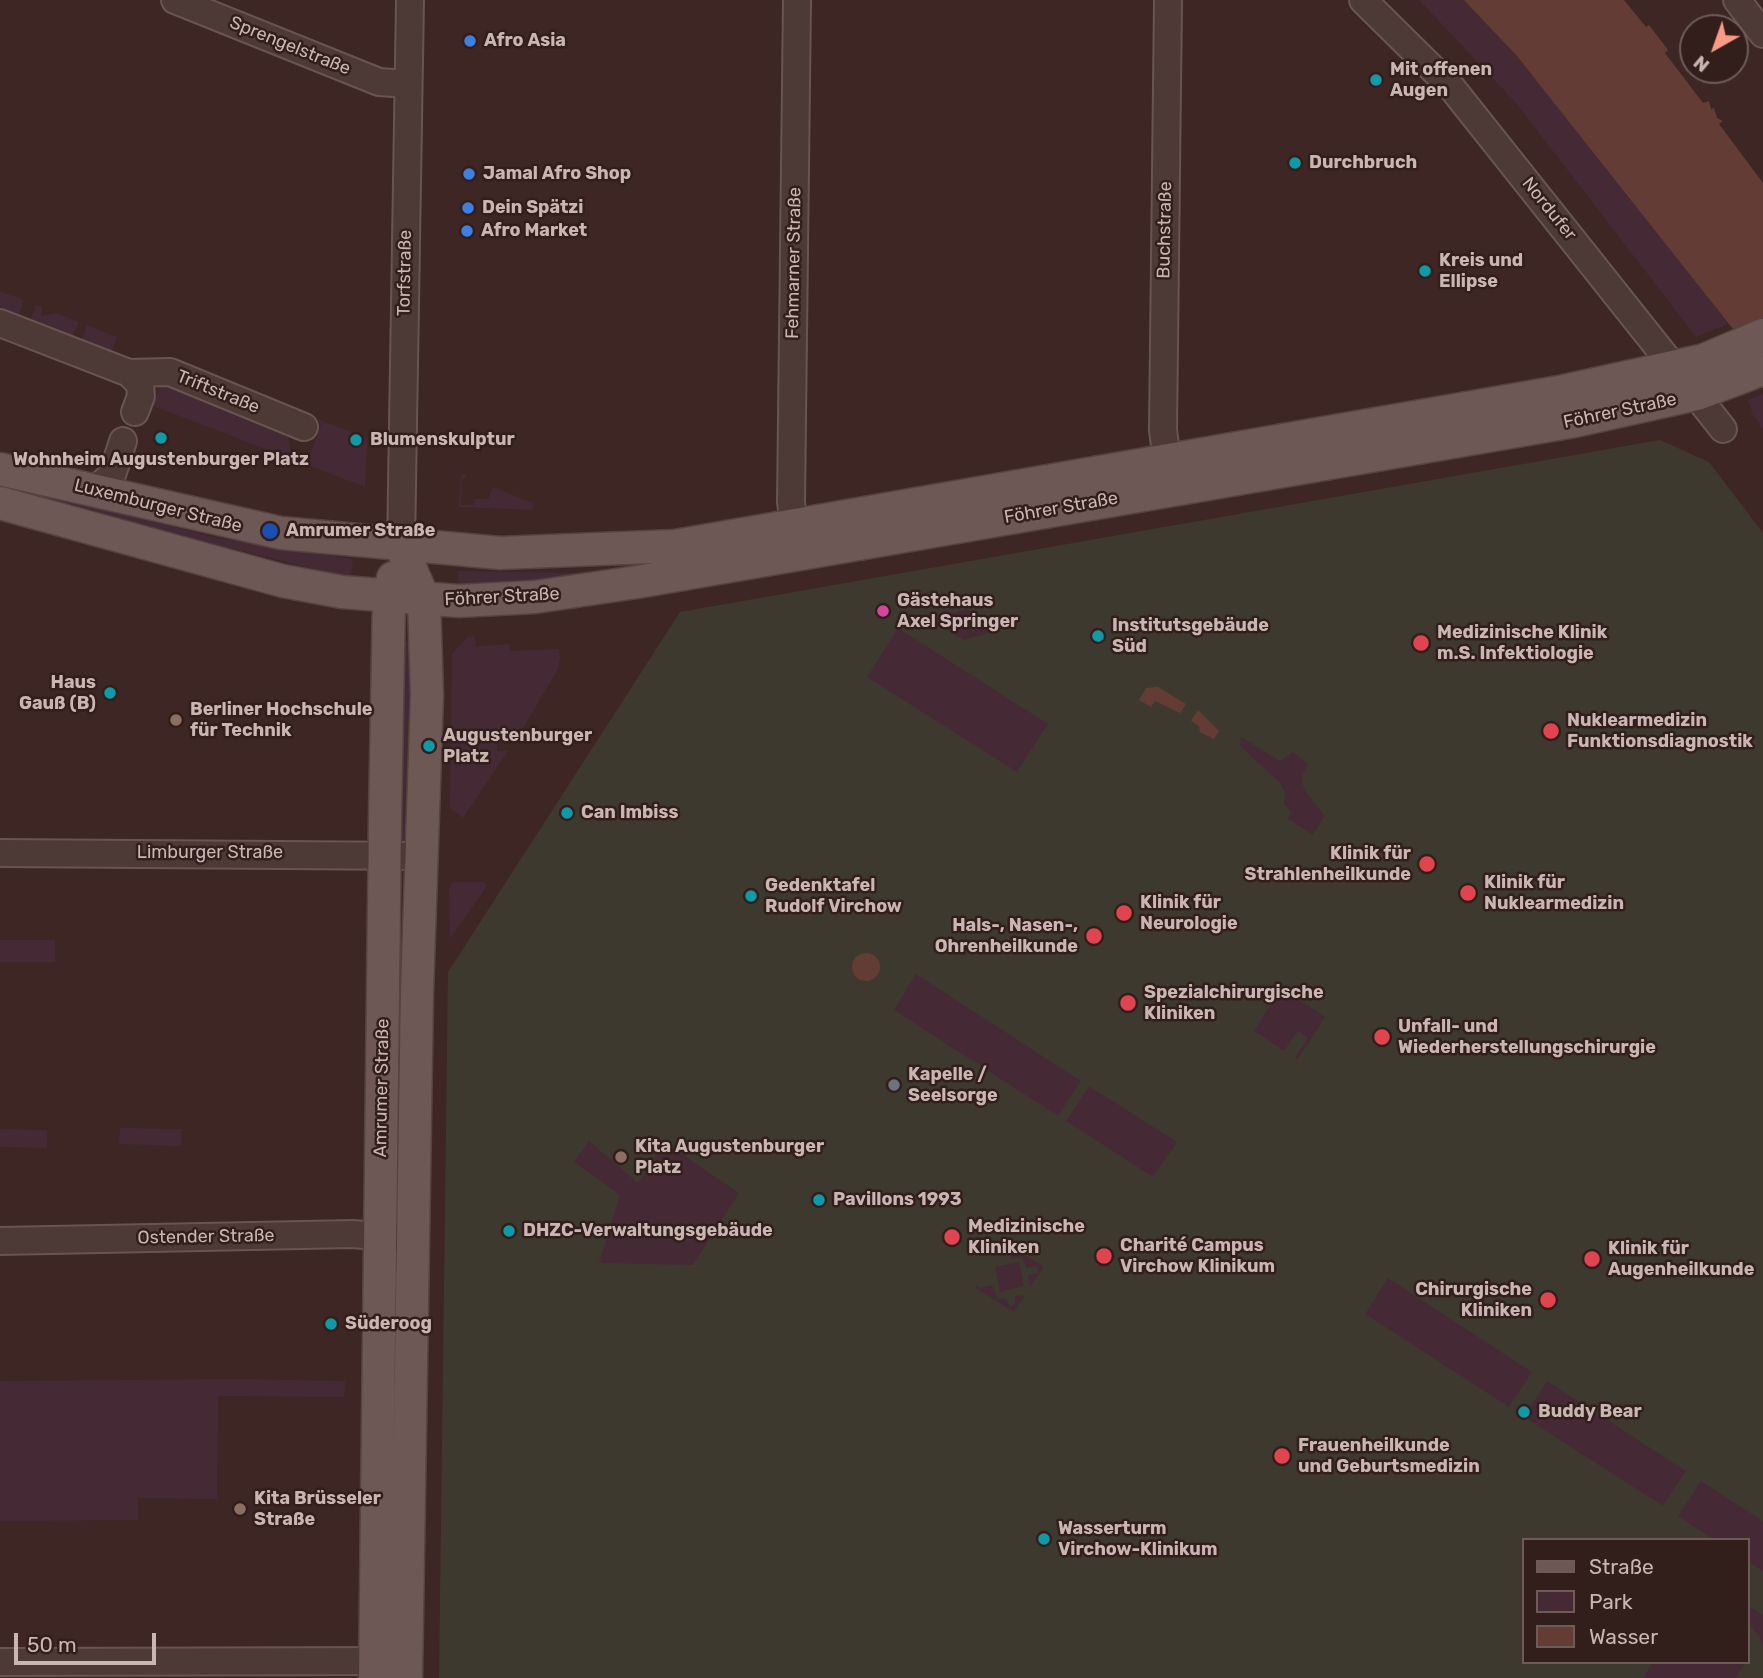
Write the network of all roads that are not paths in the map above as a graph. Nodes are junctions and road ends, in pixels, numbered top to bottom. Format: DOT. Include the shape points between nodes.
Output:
graph roads {
  1 [pos="175,0"];
  2 [pos="410,0"];
  3 [pos="797,0"];
  4 [pos="1168,0"];
  5 [pos="1363,0"];
  6 [pos="1737,0"];
  7 [pos="1763,34"];
  8 [pos="408,84"];
  9 [pos="0,323"];
  10 [pos="1763,335"];
  11 [pos="1674,366"];
  12 [pos="1763,369"];
  13 [pos="130,373"];
  14 [pos="1697,394"];
  15 [pos="135,412"];
  16 [pos="304,427"];
  17 [pos="1723,429"];
  18 [pos="123,441"];
  19 [pos="1167,461"];
  20 [pos="0,469"];
  21 [pos="96,489"];
  22 [pos="0,503"];
  23 [pos="794,526"];
  24 [pos="401,546"];
  25 [pos="389,597"];
  26 [pos="424,600"];
  27 [pos="0,853"];
  28 [pos="384,854"];
  29 [pos="421,856"];
  30 [pos="380,1236"];
  31 [pos="412,1239"];
  32 [pos="0,1241"];
  33 [pos="0,1662"];
  34 [pos="407,1669"];
  35 [pos="375,1670"];
  1 -- 8 [label="street, Sprengelstraße" via="379,82"];
  2 -- 8 [label="street, Torfstraße"];
  3 -- 23 [label="street, Fehmarner Straße"];
  4 -- 19 [label="street, Buchstraße" via="1163,430"];
  5 -- 11 [label="street, Nordufer" via="1452,88"];
  6 -- 7 [label="street"];
  8 -- 24 [label="street, Torfstraße"];
  9 -- 13 [label="street, Triftstraße"];
  10 -- 11 [label="main road, Föhrer Straße" via="1710,358"];
  11 -- 14 [label="street, Nordufer"];
  11 -- 19 [label="main road, Föhrer Straße" via="1559,393"];
  12 -- 14 [label="main road, Föhrer Straße"];
  13 -- 15 [label="street" via="140,384"];
  13 -- 16 [label="street, Triftstraße" via="170,372"];
  14 -- 17 [label="street, Nordufer"];
  14 -- 26 [label="main road, Föhrer Straße" via="1575,421 565,594"];
  18 -- 21 [label="street" via="112,475"];
  19 -- 23 [label="main road, Föhrer Straße"];
  20 -- 21 [label="main road, Luxemburger Straße"];
  21 -- 24 [label="main road, Luxemburger Straße" via="257,529"];
  22 -- 25 [label="main road, Luxemburger Straße" via="283,581"];
  23 -- 24 [label="main road, Föhrer Straße" via="675,546 500,553"];
  24 -- 25 [label="main road, Amrumer Straße"];
  24 -- 26 [label="main road, Amrumer Straße"];
  25 -- 26 [label="main road, Föhrer Straße"];
  25 -- 28 [label="main road, Amrumer Straße"];
  26 -- 29 [label="main road, Amrumer Straße" via="427,695"];
  27 -- 28 [label="street, Limburger Straße"];
  28 -- 29 [label="street, Limburger Straße"];
  28 -- 30 [label="main road, Amrumer Straße"];
  29 -- 31 [label="main road, Amrumer Straße"];
  30 -- 31 [label="street, Ostender Straße"];
  30 -- 32 [label="street, Ostender Straße"];
  30 -- 35 [label="main road, Amrumer Straße"];
  31 -- 34 [label="main road, Amrumer Straße"];
  33 -- 35 [label="street"];
  34 -- 35 [label="street"];
}
